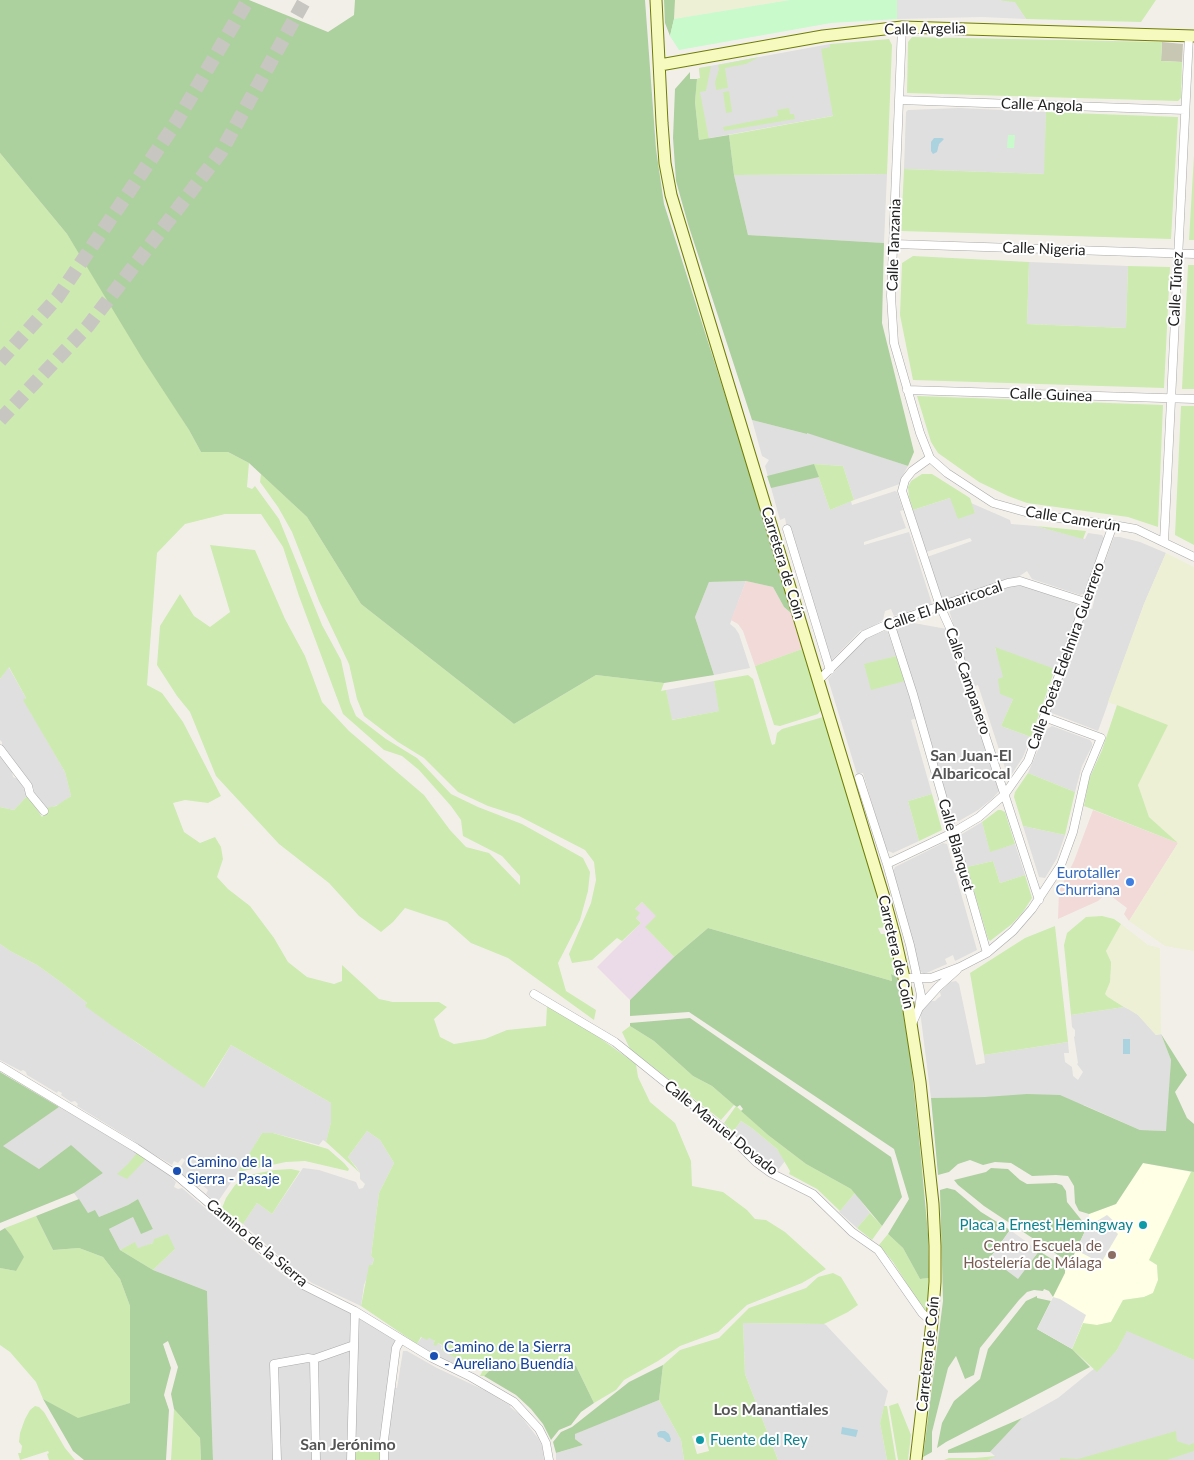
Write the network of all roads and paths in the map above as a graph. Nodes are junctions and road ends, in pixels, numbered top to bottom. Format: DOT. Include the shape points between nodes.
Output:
graph roads {
  1 [pos="656,0"];
  2 [pos="902,27"];
  3 [pos="1191,36"];
  4 [pos="660,65"];
  5 [pos="899,100"];
  6 [pos="1185,110"];
  7 [pos="894,244"];
  8 [pos="1178,254"];
  9 [pos="1194,254"];
  10 [pos="907,390"];
  11 [pos="1171,399"];
  12 [pos="1194,400"];
  13 [pos="930,458"];
  14 [pos="1113,525"];
  15 [pos="787,529"];
  16 [pos="1164,542"];
  17 [pos="1194,557"];
  18 [pos="1084,602"];
  19 [pos="940,606"];
  20 [pos="890,623"];
  21 [pos="830,670"];
  22 [pos="818,681"];
  23 [pos="1044,717"];
  24 [pos="0,749"];
  25 [pos="859,778"];
  26 [pos="1005,794"];
  27 [pos="44,811"];
  28 [pos="952,833"];
  29 [pos="887,864"];
  30 [pos="1040,900"];
  31 [pos="987,953"];
  32 [pos="960,967"];
  33 [pos="904,978"];
  34 [pos="917,979"];
  35 [pos="534,994"];
  36 [pos="919,1008"];
  37 [pos="912,1025"];
  38 [pos="0,1066"];
  39 [pos="355,1311"];
  40 [pos="932,1322"];
  41 [pos="401,1339"];
  42 [pos="354,1345"];
  43 [pos="314,1360"];
  44 [pos="277,1460"];
  45 [pos="316,1460"];
  46 [pos="352,1460"];
  47 [pos="384,1460"];
  48 [pos="549,1460"];
  49 [pos="916,1460"];
  1 -- 4 [label="street, Carretera de Coín"];
  2 -- 3 [label="street, Calle Argelia"];
  2 -- 4 [label="street, Calle Argelia" via="823,36"];
  2 -- 5 [label="street, Calle Tanzania"];
  3 -- 6 [label="street, Calle Túnez"];
  4 -- 22 [label="street, Carretera de Coín" via="665,163 671,195"];
  5 -- 6 [label="street, Calle Angola"];
  5 -- 7 [label="street, Calle Tanzania"];
  6 -- 8 [label="street, Calle Túnez"];
  7 -- 8 [label="street, Calle Nigeria"];
  7 -- 10 [label="street, Calle Tanzania" via="894,342"];
  8 -- 9 [label="street, Calle Nigeria"];
  8 -- 11 [label="street, Calle Túnez"];
  10 -- 11 [label="street, Calle Guinea"];
  10 -- 13 [label="street, Calle Tanzania"];
  11 -- 12 [label="street, Calle Guinea"];
  11 -- 16 [label="street, Calle Túnez"];
  13 -- 14 [label="street, Calle Camerún" via="993,503 1036,515"];
  13 -- 19 [label="street, Calle Campanero" via="912,471 902,490"];
  14 -- 16 [label="street, Calle Camerún" via="1136,529"];
  14 -- 18 [label="street, Calle Poeta Edelmira Guerrero"];
  15 -- 21 [label="street"];
  16 -- 17 [label="street, Calle Camerún"];
  18 -- 19 [label="street, Calle El Albaricocal" via="1020,581"];
  18 -- 23 [label="street, Calle Poeta Edelmira Guerrero"];
  19 -- 20 [label="street, Calle El Albaricocal"];
  19 -- 26 [label="street, Calle Campanero"];
  20 -- 21 [label="street, Calle El Albaricocal" via="864,635"];
  20 -- 28 [label="street, Calle Blanquet"];
  21 -- 22 [label="street, Calle El Albaricocal"];
  22 -- 33 [label="street, Carretera de Coín" via="896,938"];
  23 -- 26 [label="street, Calle Poeta Edelmira Guerrero" via="1028,761"];
  23 -- 30 [label="street" via="1101,738 1086,774 1073,832 1061,865"];
  24 -- 27 [label="street"];
  25 -- 29 [label="street, Carretera de Coín"];
  26 -- 28 [label="street, Calle Poeta Edelmira Guerrero" via="979,817"];
  26 -- 30 [label="street, Calle Campanero"];
  28 -- 29 [label="street, Calle Poeta Edelmira Guerrero"];
  28 -- 31 [label="street, Calle Blanquet"];
  29 -- 34 [label="street, Carretera de Coín"];
  30 -- 31 [label="street" via="1013,931"];
  31 -- 32 [label="street"];
  32 -- 34 [label="street" via="931,978"];
  32 -- 36 [label="street"];
  33 -- 34 [label="street"];
  33 -- 37 [label="street, Carretera de Coín"];
  34 -- 36 [label="street, Carretera de Coín" via="921,995"];
  35 -- 40 [label="street, Calle Manuel Dovado" via="615,1042 724,1129 756,1162 813,1194 852,1232 878,1250 922,1313"];
  36 -- 37 [label="street"];
  37 -- 40 [label="street, Carretera de Coín" via="933,1204 935,1282"];
  38 -- 39 [label="street, Camino de la Sierra" via="173,1172 305,1286"];
  39 -- 41 [label="street, Camino de la Sierra"];
  39 -- 42 [label="street"];
  40 -- 49 [label="street, Carretera de Coín"];
  41 -- 47 [label="street" via="396,1348"];
  41 -- 48 [label="street, Camino de la Sierra" via="514,1402 539,1429"];
  42 -- 43 [label="street"];
  42 -- 46 [label="street"];
  43 -- 44 [label="street" via="308,1358 274,1364"];
  43 -- 45 [label="street"];
}
